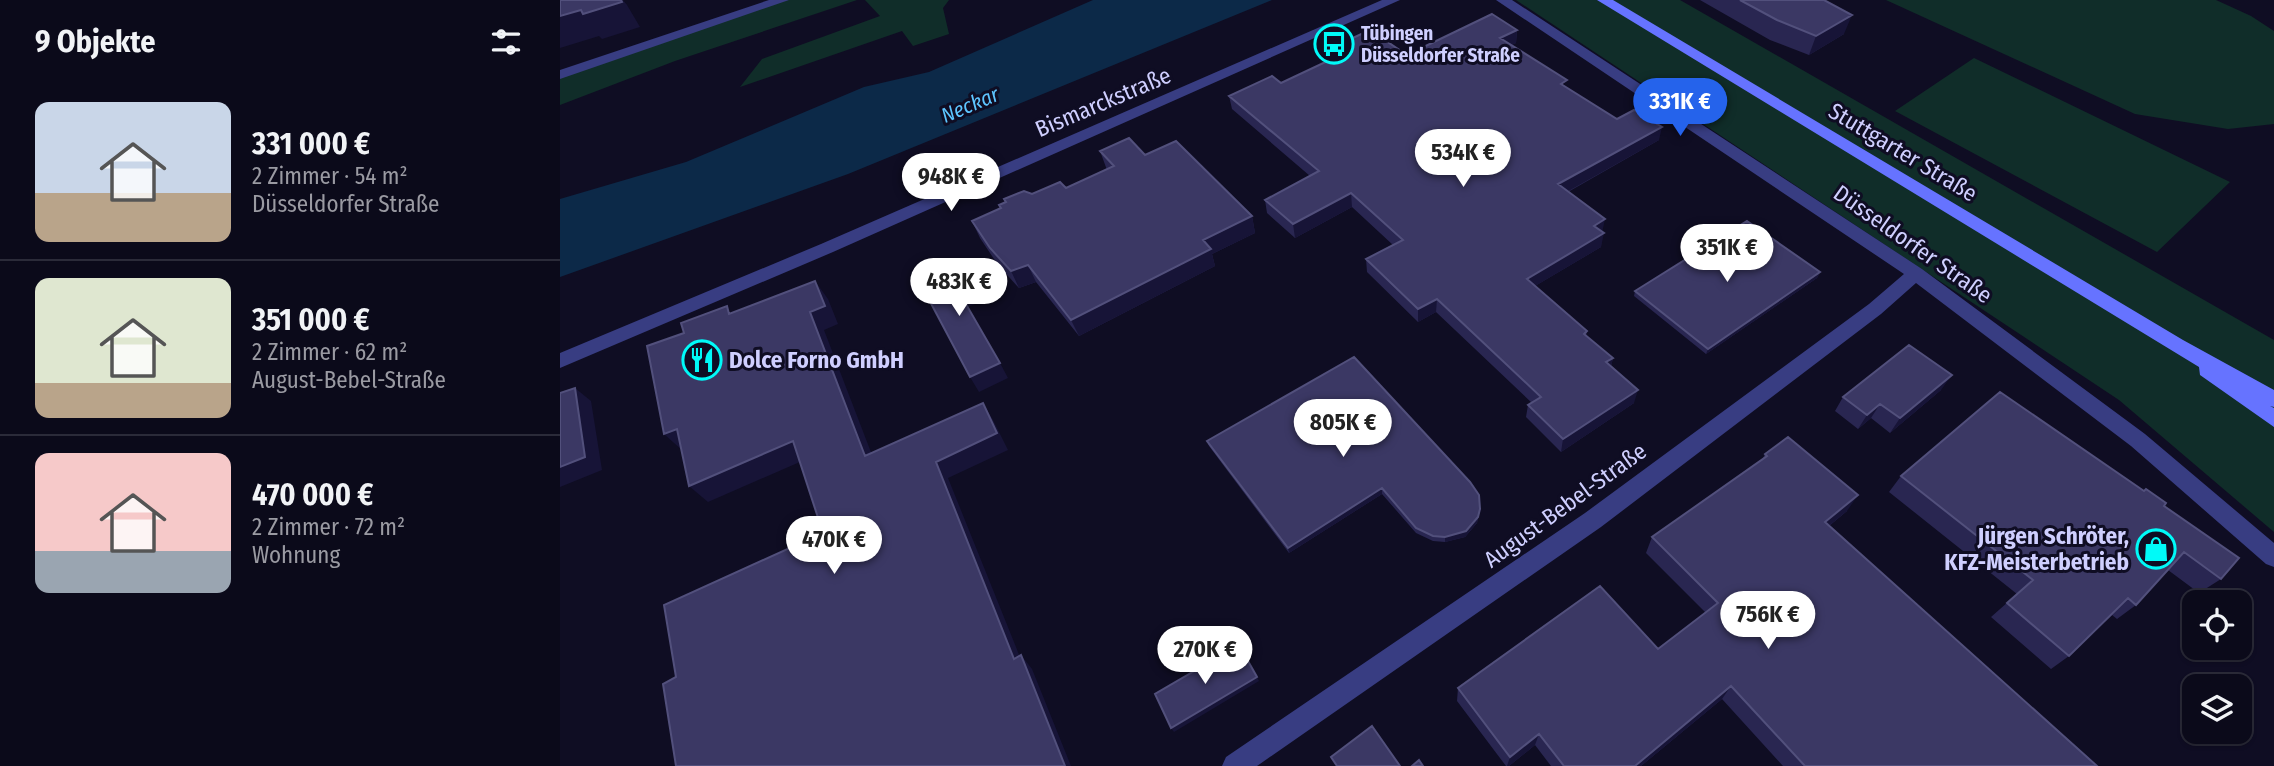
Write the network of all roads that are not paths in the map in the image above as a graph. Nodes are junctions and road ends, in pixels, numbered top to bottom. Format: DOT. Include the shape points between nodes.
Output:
graph roads {
  1 [pos="782,0"];
  2 [pos="1393,0"];
  3 [pos="1503,0"];
  4 [pos="1604,0"];
  5 [pos="560,75"];
  6 [pos="1916,273"];
  7 [pos="2176,345"];
  8 [pos="560,361"];
  9 [pos="2274,399"];
  10 [pos="2274,419"];
  11 [pos="2274,557"];
  12 [pos="1235,766"];
  1 -- 5 [label="street"];
  2 -- 8 [label="street, Bismarckstraße"];
  3 -- 6 [label="street, Düsseldorfer Straße"];
  4 -- 7 [label="main road, Stuttgarter Straße"];
  6 -- 11 [label="street, Düsseldorfer Straße" via="2138,440"];
  6 -- 12 [label="street, August-Bebel-Straße" via="1875,309 1593,520"];
  7 -- 9 [label="main road, Stuttgarter Straße"];
  7 -- 10 [label="main road, Stuttgarter Straße"];
}
